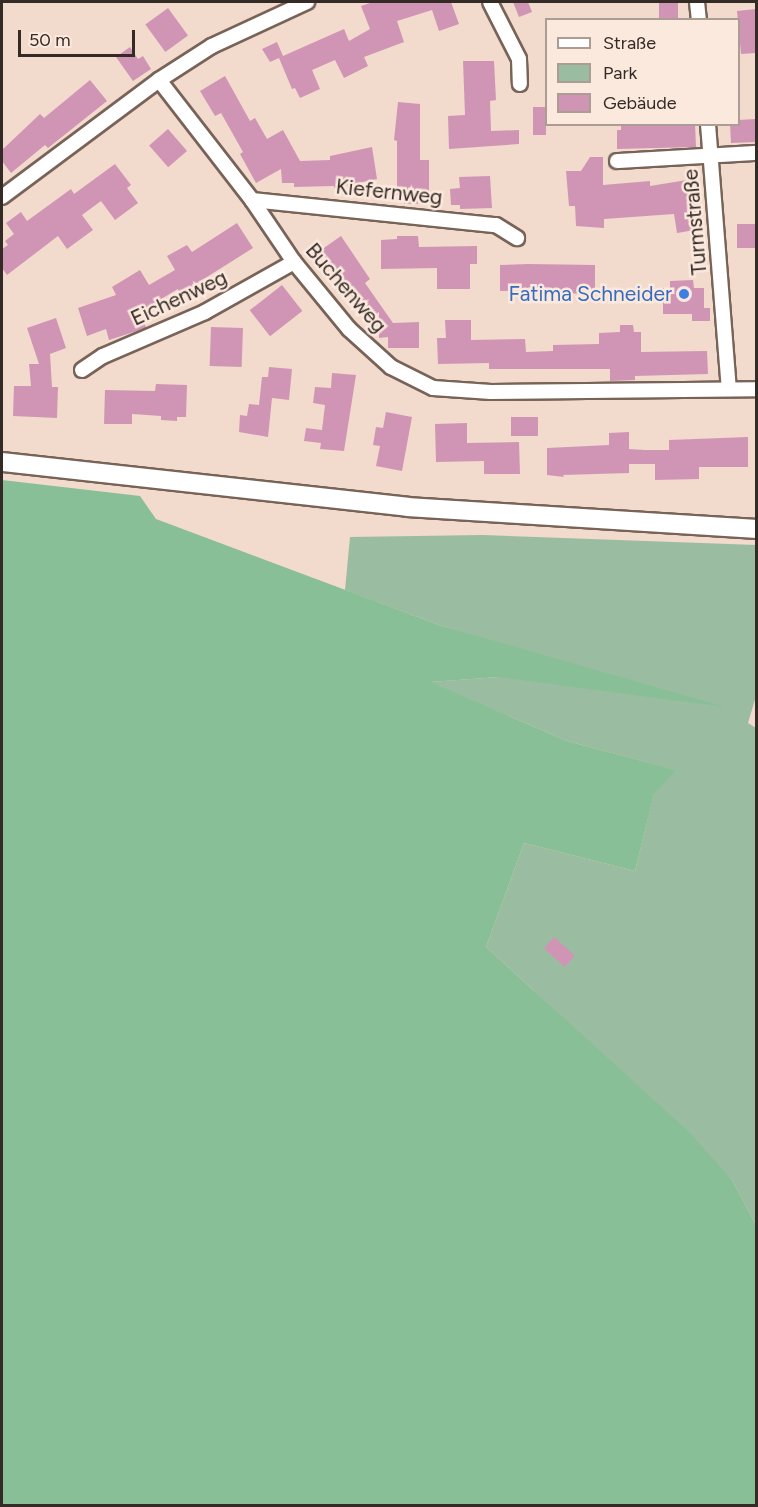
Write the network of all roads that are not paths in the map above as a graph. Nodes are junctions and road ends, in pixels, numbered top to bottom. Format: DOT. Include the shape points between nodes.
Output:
graph roads {
  1 [pos="307,2"];
  2 [pos="490,2"];
  3 [pos="697,2"];
  4 [pos="699,18"];
  5 [pos="159,80"];
  6 [pos="520,84"];
  7 [pos="708,126"];
  8 [pos="756,153"];
  9 [pos="711,155"];
  10 [pos="617,161"];
  11 [pos="2,197"];
  12 [pos="252,200"];
  13 [pos="517,238"];
  14 [pos="294,262"];
  15 [pos="82,370"];
  16 [pos="729,388"];
  17 [pos="756,388"];
  18 [pos="2,462"];
  19 [pos="756,529"];
  1 -- 5 [label="street" via="212,46"];
  2 -- 6 [label="street" via="519,59"];
  3 -- 4 [label="street"];
  5 -- 11 [label="street"];
  5 -- 12 [label="street, Buchenweg"];
  7 -- 9 [label="street, Turmstraße"];
  8 -- 9 [label="street"];
  9 -- 10 [label="street"];
  9 -- 16 [label="street, Turmstraße"];
  12 -- 13 [label="street, Kiefernweg" via="496,225"];
  12 -- 14 [label="street, Buchenweg"];
  14 -- 15 [label="street, Eichenweg" via="205,312 103,356"];
  14 -- 16 [label="street, Buchenweg" via="349,329 374,352 391,367 433,388 491,392"];
  16 -- 17 [label="street, Buchenweg"];
  18 -- 19 [label="main road" via="408,507"];
}
